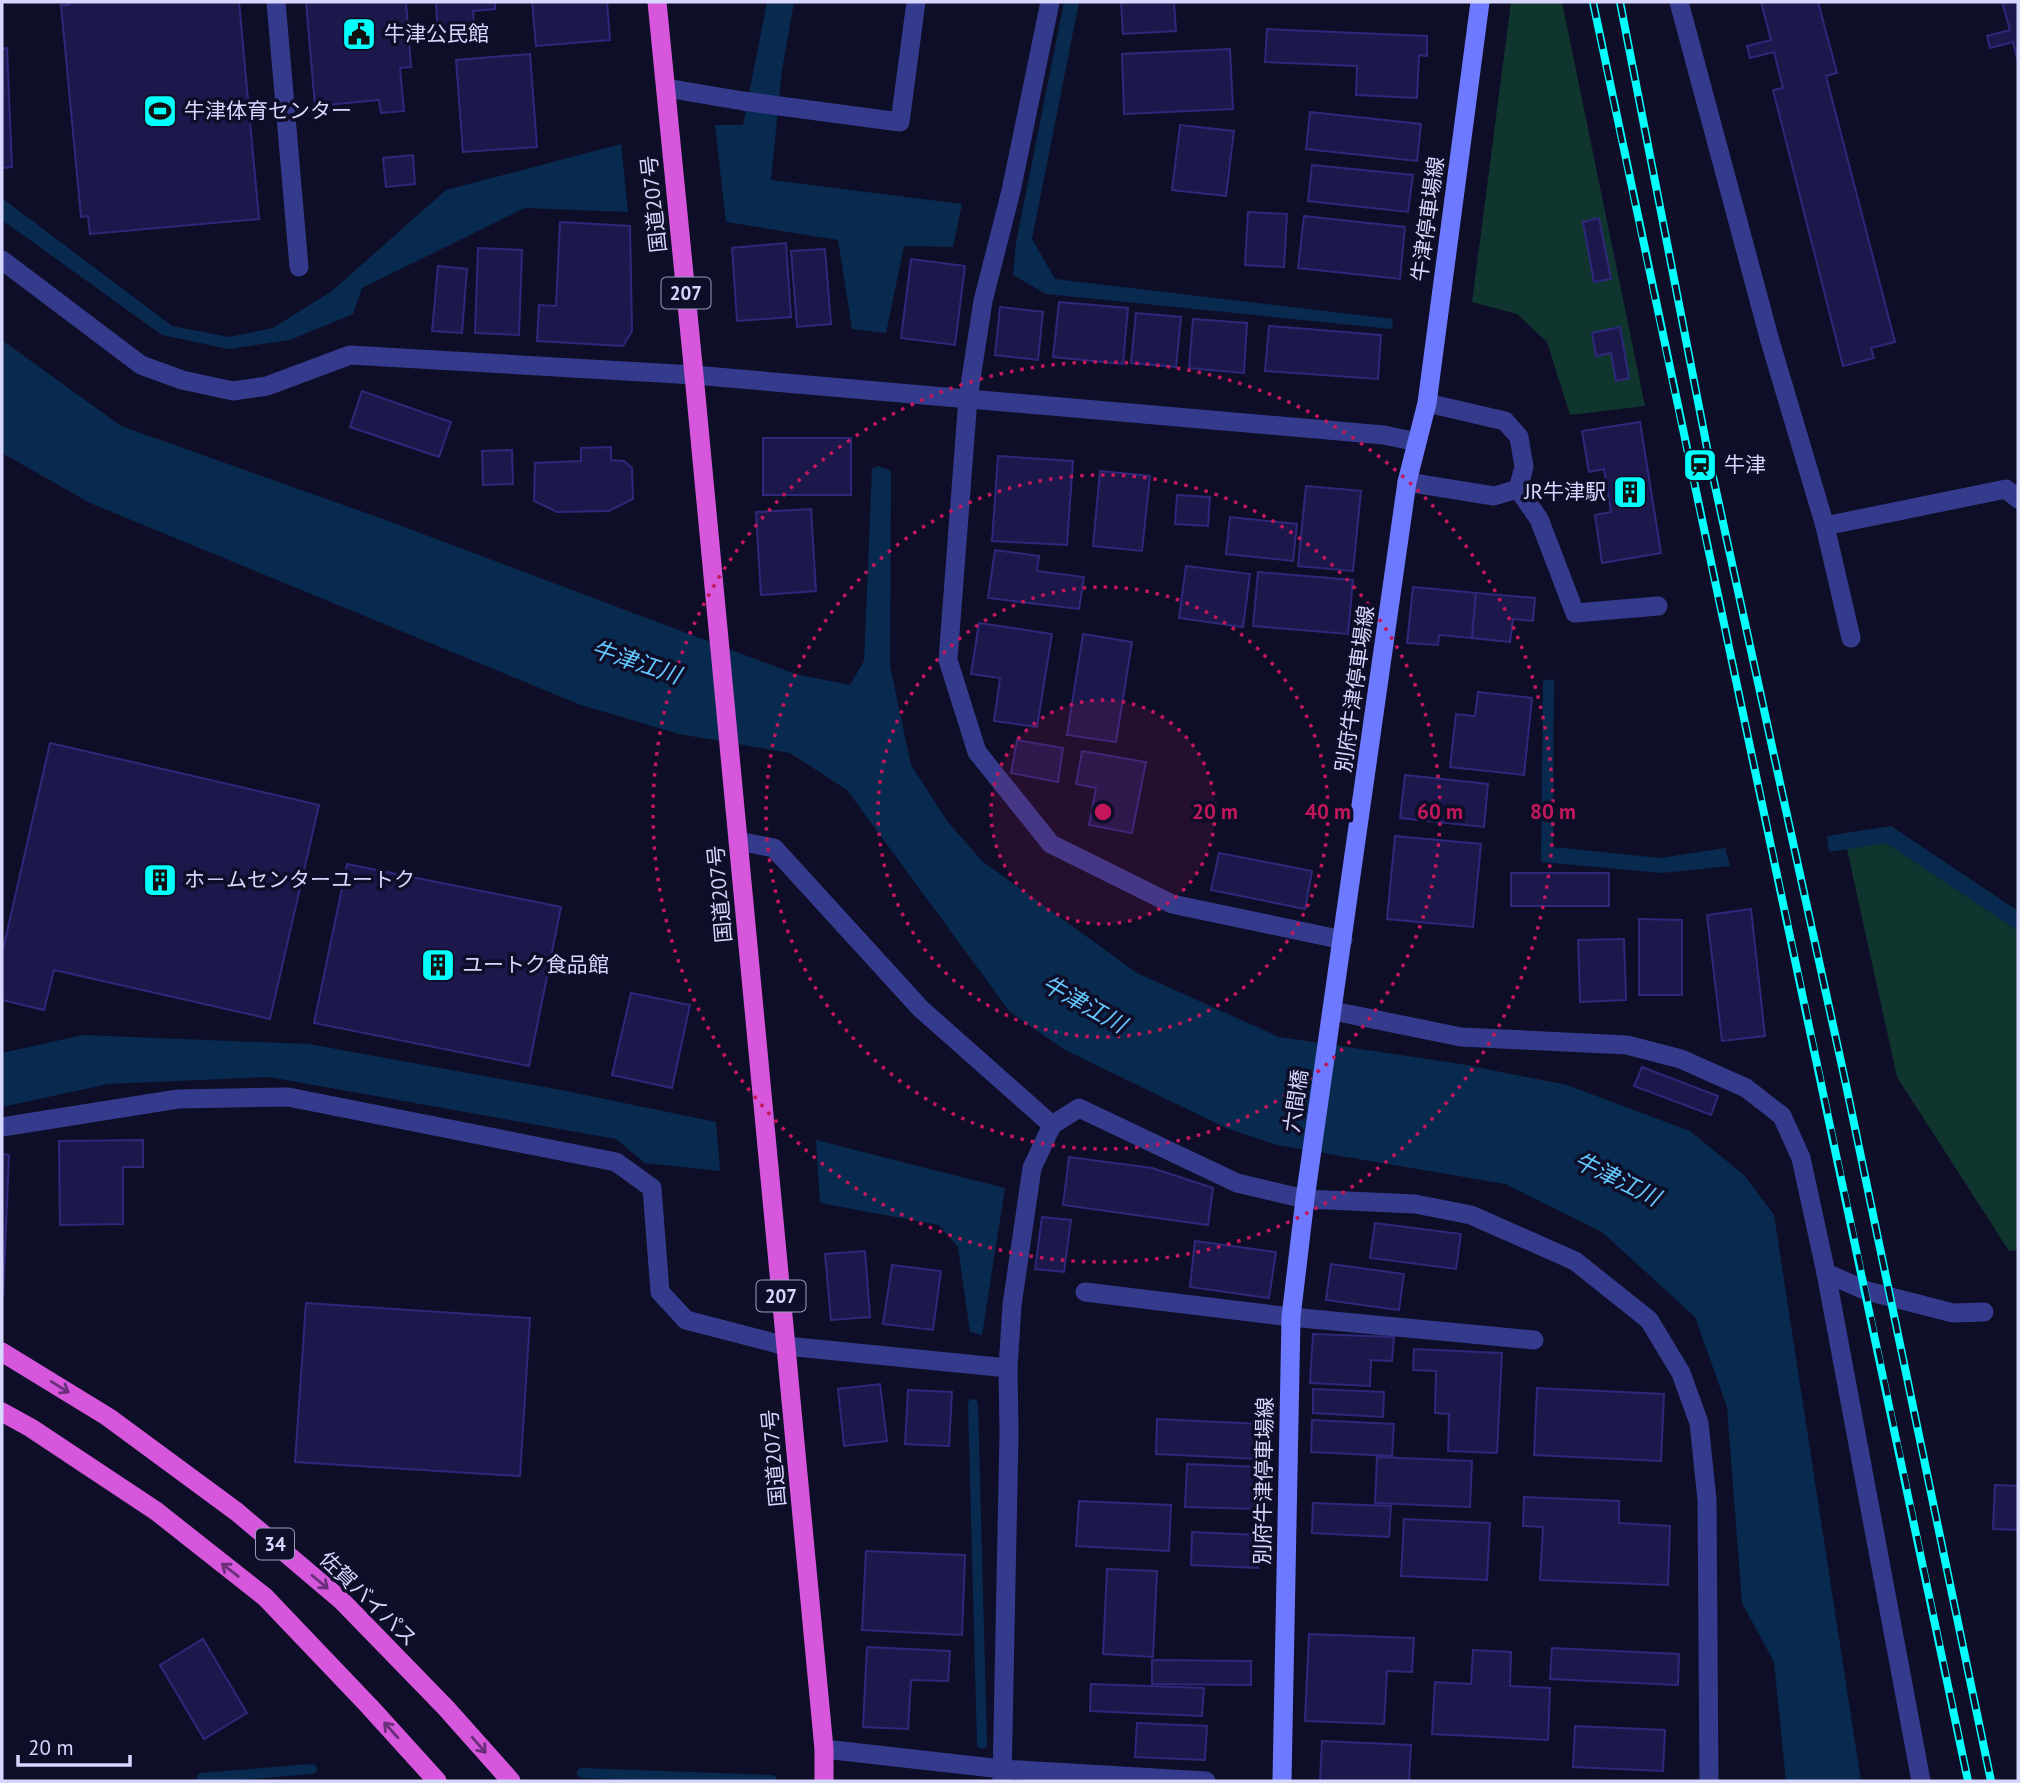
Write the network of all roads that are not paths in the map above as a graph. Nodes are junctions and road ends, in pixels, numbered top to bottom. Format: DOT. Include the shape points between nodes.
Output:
graph roads {
  1 [pos="276,2"];
  2 [pos="657,2"];
  3 [pos="916,2"];
  4 [pos="1050,2"];
  5 [pos="1480,2"];
  6 [pos="1679,2"];
  7 [pos="666,88"];
  8 [pos="2,260"];
  9 [pos="299,267"];
  10 [pos="694,375"];
  11 [pos="968,398"];
  12 [pos="1427,403"];
  13 [pos="1417,442"];
  14 [pos="1407,482"];
  15 [pos="1518,489"];
  16 [pos="2018,499"];
  17 [pos="1825,526"];
  18 [pos="1658,606"];
  19 [pos="1851,638"];
  20 [pos="738,841"];
  21 [pos="1343,940"];
  22 [pos="1332,1018"];
  23 [pos="1052,1125"];
  24 [pos="2,1127"];
  25 [pos="1306,1191"];
  26 [pos="1826,1273"];
  27 [pos="1085,1292"];
  28 [pos="1984,1312"];
  29 [pos="1291,1317"];
  30 [pos="1534,1340"];
  31 [pos="786,1346"];
  32 [pos="2,1352"];
  33 [pos="1008,1368"];
  34 [pos="2,1412"];
  35 [pos="824,1749"];
  36 [pos="1002,1775"];
  37 [pos="437,1781"];
  38 [pos="511,1781"];
  39 [pos="824,1781"];
  40 [pos="1206,1781"];
  41 [pos="1282,1781"];
  42 [pos="1709,1781"];
  43 [pos="1921,1781"];
  1 -- 9 [label="street"];
  2 -- 7 [label="highway, 国道207号 / 207"];
  3 -- 7 [label="street" via="900,122"];
  4 -- 11 [label="street" via="983,301"];
  5 -- 12 [label="main road, 牛津停車場線"];
  6 -- 17 [label="street"];
  7 -- 10 [label="highway, 国道207号 / 207"];
  8 -- 10 [label="street" via="141,365 233,391 267,386 350,355"];
  10 -- 11 [label="street"];
  10 -- 20 [label="highway, 国道207号 / 207"];
  11 -- 13 [label="street" via="1384,435"];
  11 -- 21 [label="street" via="948,660 977,752 1051,844 1172,904"];
  12 -- 13 [label="main road, 牛津停車場線"];
  12 -- 15 [label="street" via="1505,421 1519,437 1524,467"];
  13 -- 14 [label="main road, 別府牛津停車場線"];
  14 -- 15 [label="street" via="1494,496"];
  14 -- 21 [label="main road, 別府牛津停車場線"];
  15 -- 18 [label="street" via="1539,519 1576,613"];
  16 -- 17 [label="street" via="2006,489"];
  17 -- 19 [label="street"];
  20 -- 23 [label="street" via="774,848 921,1009"];
  20 -- 31 [label="highway, 国道207号 / 207"];
  21 -- 22 [label="main road, 別府牛津停車場線"];
  22 -- 25 [label="main road, 六間橋"];
  22 -- 26 [label="street" via="1461,1037 1627,1045 1681,1059 1746,1088 1782,1116 1801,1158"];
  23 -- 25 [label="street" via="1079,1108 1237,1183"];
  23 -- 33 [label="street" via="1032,1168 1012,1305"];
  24 -- 31 [label="street" via="178,1099 288,1097 617,1162 652,1188 660,1292 686,1320"];
  25 -- 29 [label="main road, 別府牛津停車場線"];
  25 -- 42 [label="street" via="1471,1215 1575,1261 1649,1320 1681,1373 1699,1423 1707,1500"];
  26 -- 28 [label="street" via="1867,1291 1953,1313"];
  26 -- 43 [label="street"];
  27 -- 29 [label="street"];
  29 -- 30 [label="street"];
  29 -- 41 [label="main road, 別府牛津停車場線"];
  31 -- 33 [label="street"];
  31 -- 35 [label="highway, 国道207号 / 207"];
  32 -- 38 [label="highway, 佐賀バイパス / 34, one-way" via="108,1417 237,1512 331,1591"];
  33 -- 36 [label="street"];
  37 -- 34 [label="highway, 34, one-way" via="265,1597 156,1511"];
  35 -- 36 [label="street"];
  35 -- 39 [label="highway, 国道207号 / 207"];
  36 -- 40 [label="street"];
}
